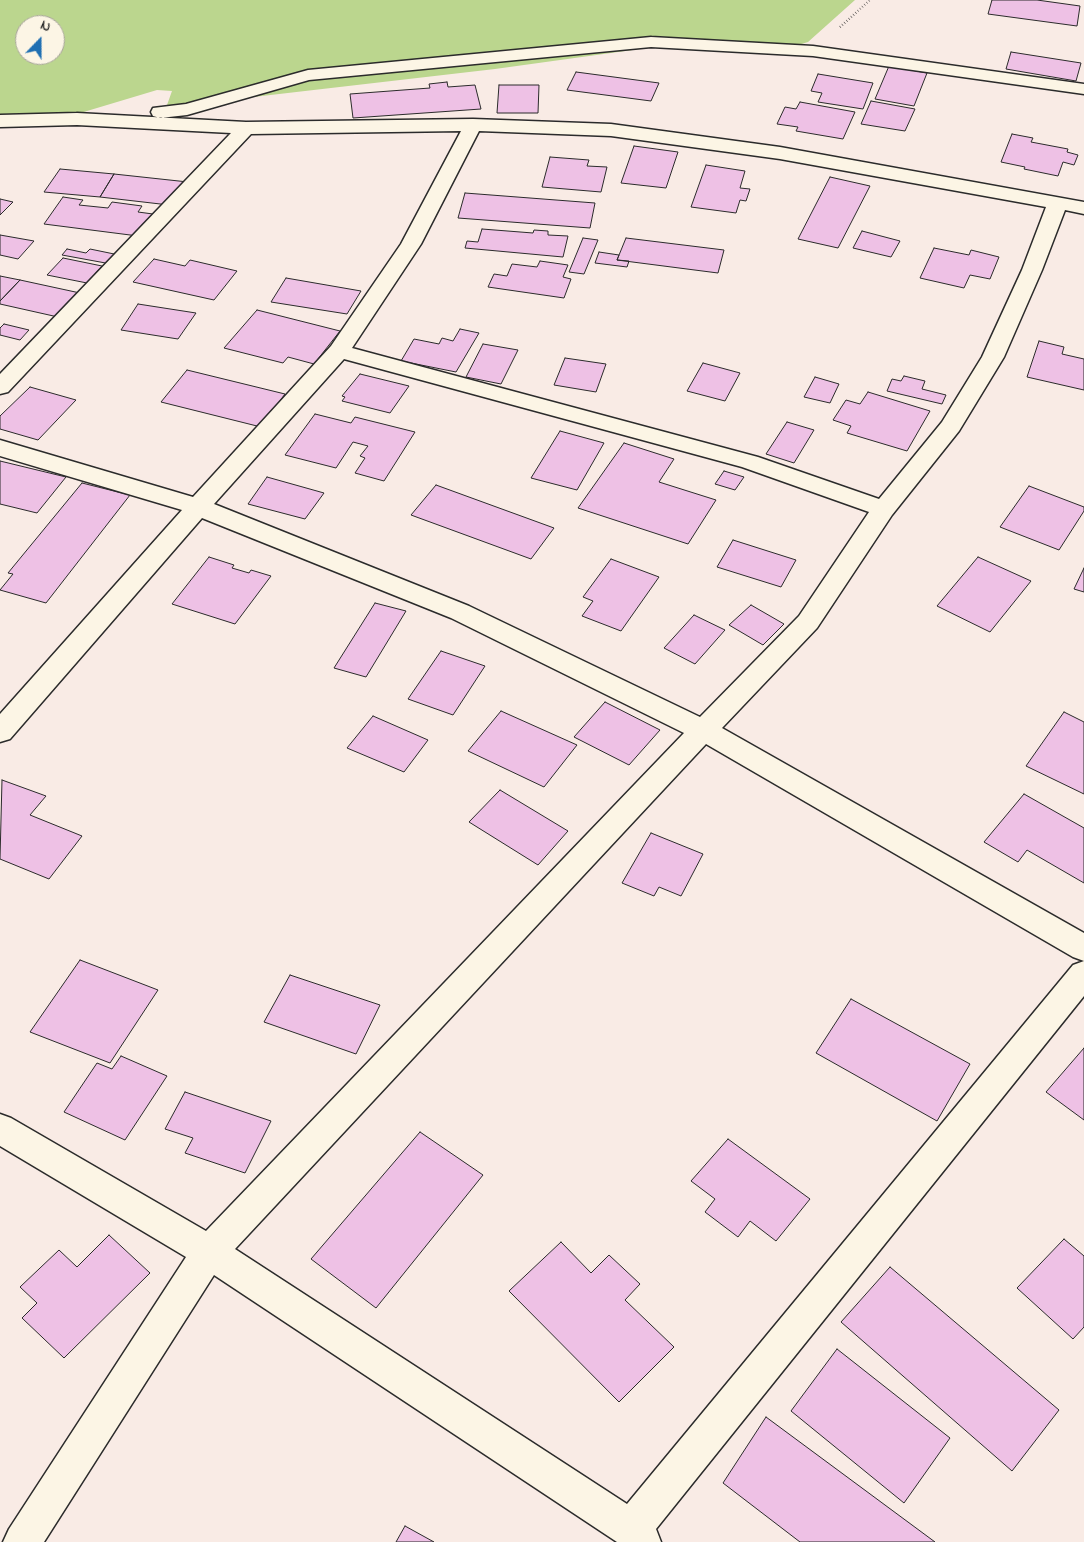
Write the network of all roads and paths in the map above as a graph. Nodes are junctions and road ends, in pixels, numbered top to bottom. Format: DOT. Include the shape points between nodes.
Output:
graph roads {
  1 [pos="1084,90"];
  2 [pos="77,119"];
  3 [pos="0,121"];
  4 [pos="473,125"];
  5 [pos="246,128"];
  6 [pos="1071,205"];
  7 [pos="339,351"];
  8 [pos="0,386"];
  9 [pos="0,448"];
  10 [pos="198,507"];
  11 [pos="884,509"];
  12 [pos="703,730"];
  13 [pos="0,732"];
  14 [pos="1084,948"];
  15 [pos="1084,974"];
  16 [pos="0,1129"];
  17 [pos="209,1252"];
  18 [pos="637,1535"];
  19 [pos="22,1542"];
  1 -- 2 [label="street" via="813,51 651,42 308,75 187,109"];
  2 -- 3 [label="street"];
  2 -- 5 [label="street"];
  4 -- 5 [label="street"];
  4 -- 6 [label="street" via="611,130 667,136"];
  4 -- 7 [label="street" via="411,244"];
  5 -- 8 [label="street"];
  6 -- 11 [label="street" via="1032,270 992,357 951,426"];
  7 -- 10 [label="street"];
  7 -- 11 [label="street" via="750,462"];
  9 -- 10 [label="street"];
  10 -- 12 [label="street" via="460,612"];
  10 -- 13 [label="street"];
  11 -- 12 [label="street" via="808,622"];
  12 -- 14 [label="street"];
  12 -- 17 [label="street"];
  15 -- 18 [label="street"];
  16 -- 17 [label="street"];
  17 -- 18 [label="street"];
  17 -- 19 [label="street"];
}
